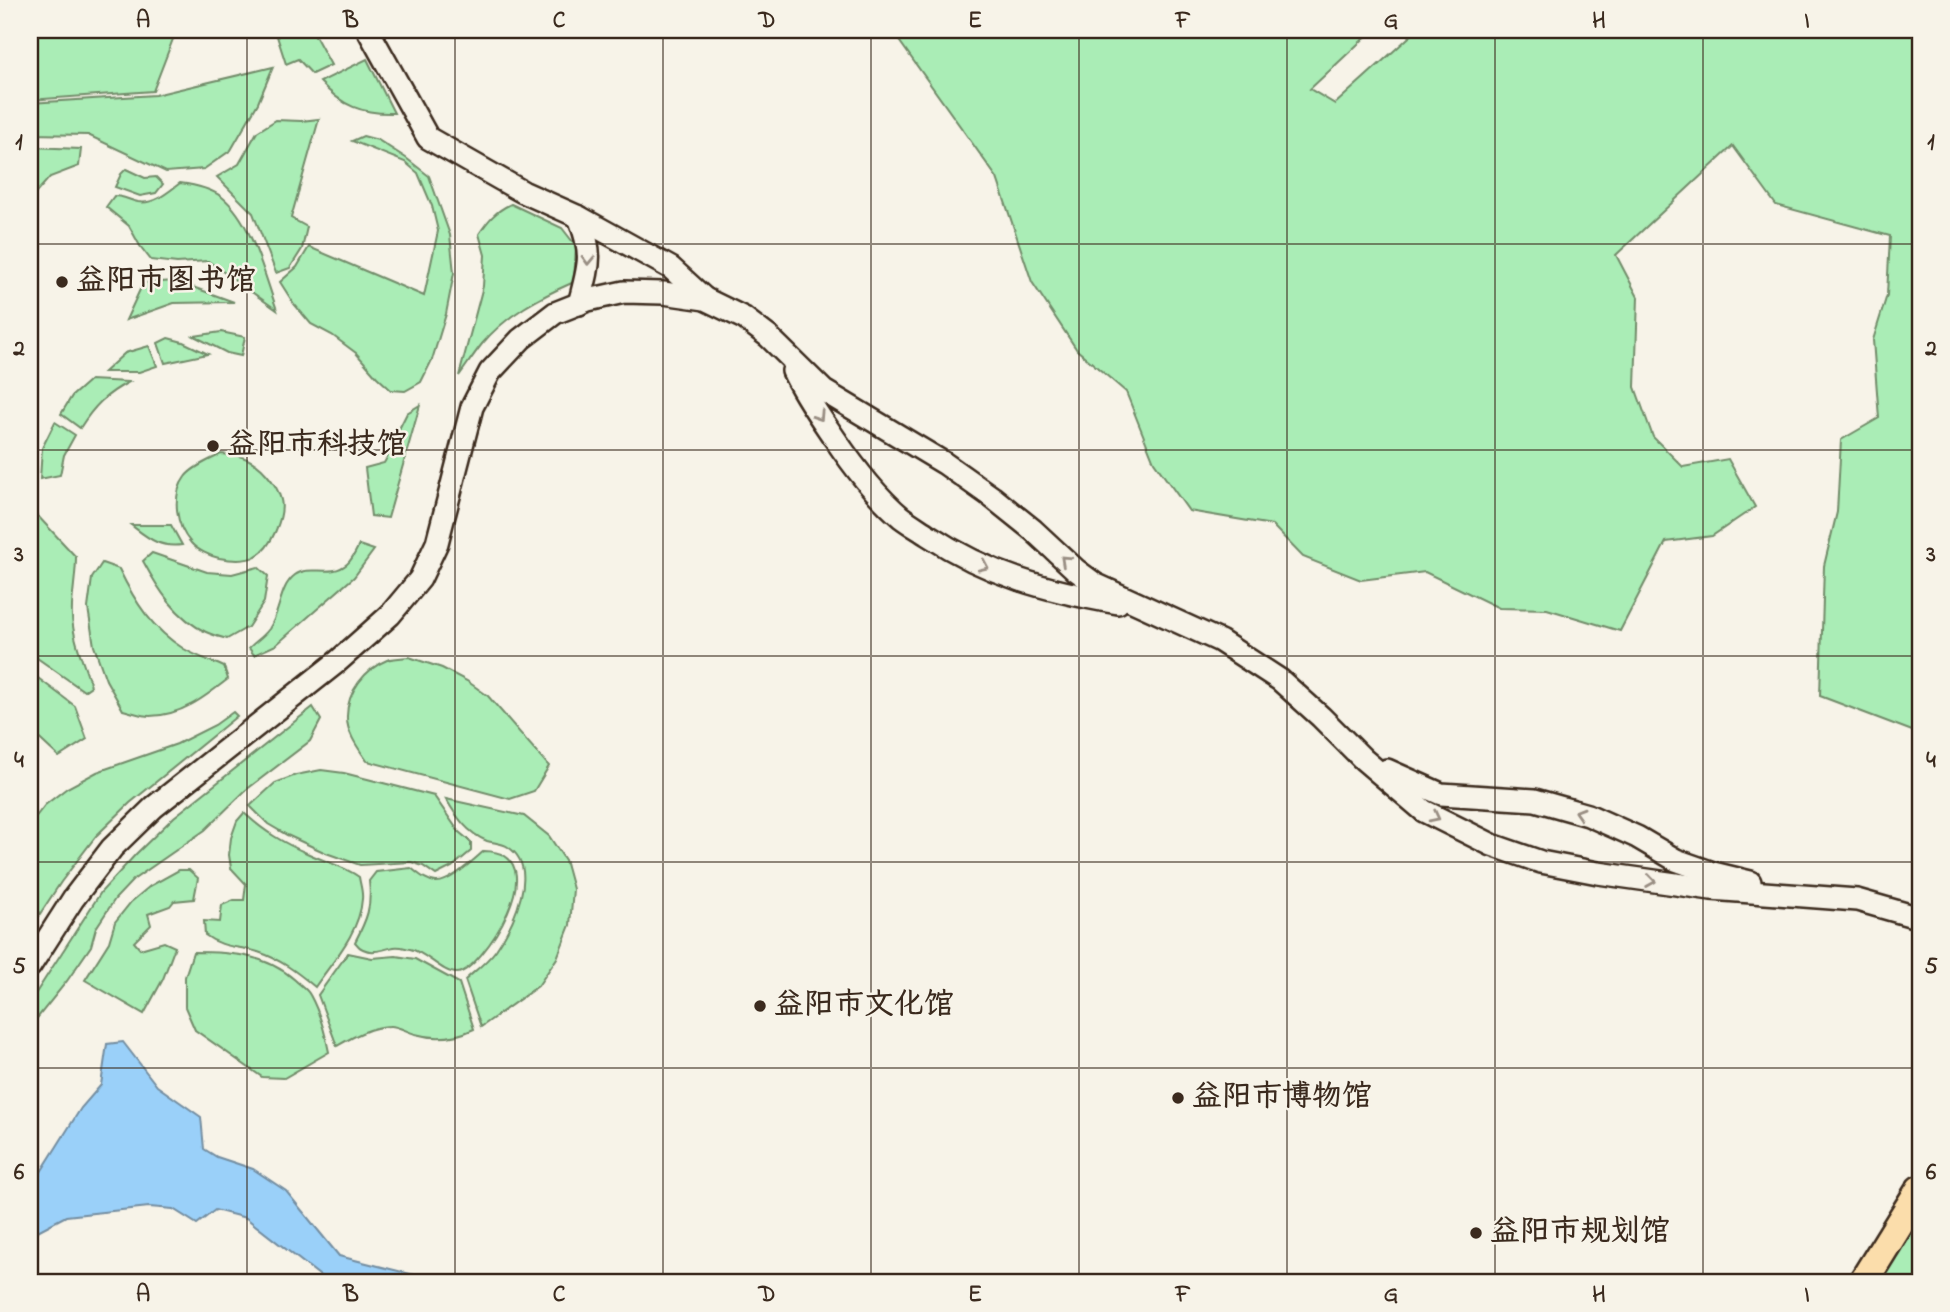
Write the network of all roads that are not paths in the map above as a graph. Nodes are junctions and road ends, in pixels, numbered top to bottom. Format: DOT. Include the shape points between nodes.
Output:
graph roads {
  1 [pos="368,30"];
  2 [pos="579,217"];
  3 [pos="705,299"];
  4 [pos="579,304"];
  5 [pos="786,356"];
  6 [pos="1144,607"];
  7 [pos="1363,759"];
  8 [pos="1802,896"];
  9 [pos="1920,918"];
  10 [pos="30,966"];
  11 [pos="1920,1191"];
  12 [pos="1912,1207"];
  13 [pos="1863,1282"];
  1 -- 2 [label="street" via="428,138 523,192"];
  2 -- 3 [label="street" via="671,268"];
  2 -- 4 [label="street, one-way" via="588,240 590,264"];
  3 -- 4 [label="street" via="624,292"];
  3 -- 5 [label="street" via="744,318"];
  4 -- 10 [label="street" via="555,313 521,339 490,372 472,407 438,543 420,579 390,615 337,662 146,815 112,848"];
  6 -- 5 [label="street, one-way" via="1095,584 992,497 824,391"];
  5 -- 6 [label="street, one-way" via="845,455 901,517 995,571 1076,596"];
  6 -- 7 [label="street" via="1220,641 1280,680"];
  8 -- 7 [label="street, one-way" via="1676,860 1588,815 1535,800 1441,794"];
  7 -- 8 [label="street, one-way" via="1424,811 1492,845 1541,862 1711,889"];
  8 -- 9 [label="street" via="1857,900"];
  11 -- 12 [label="highway"];
  12 -- 13 [label="highway"];
}
